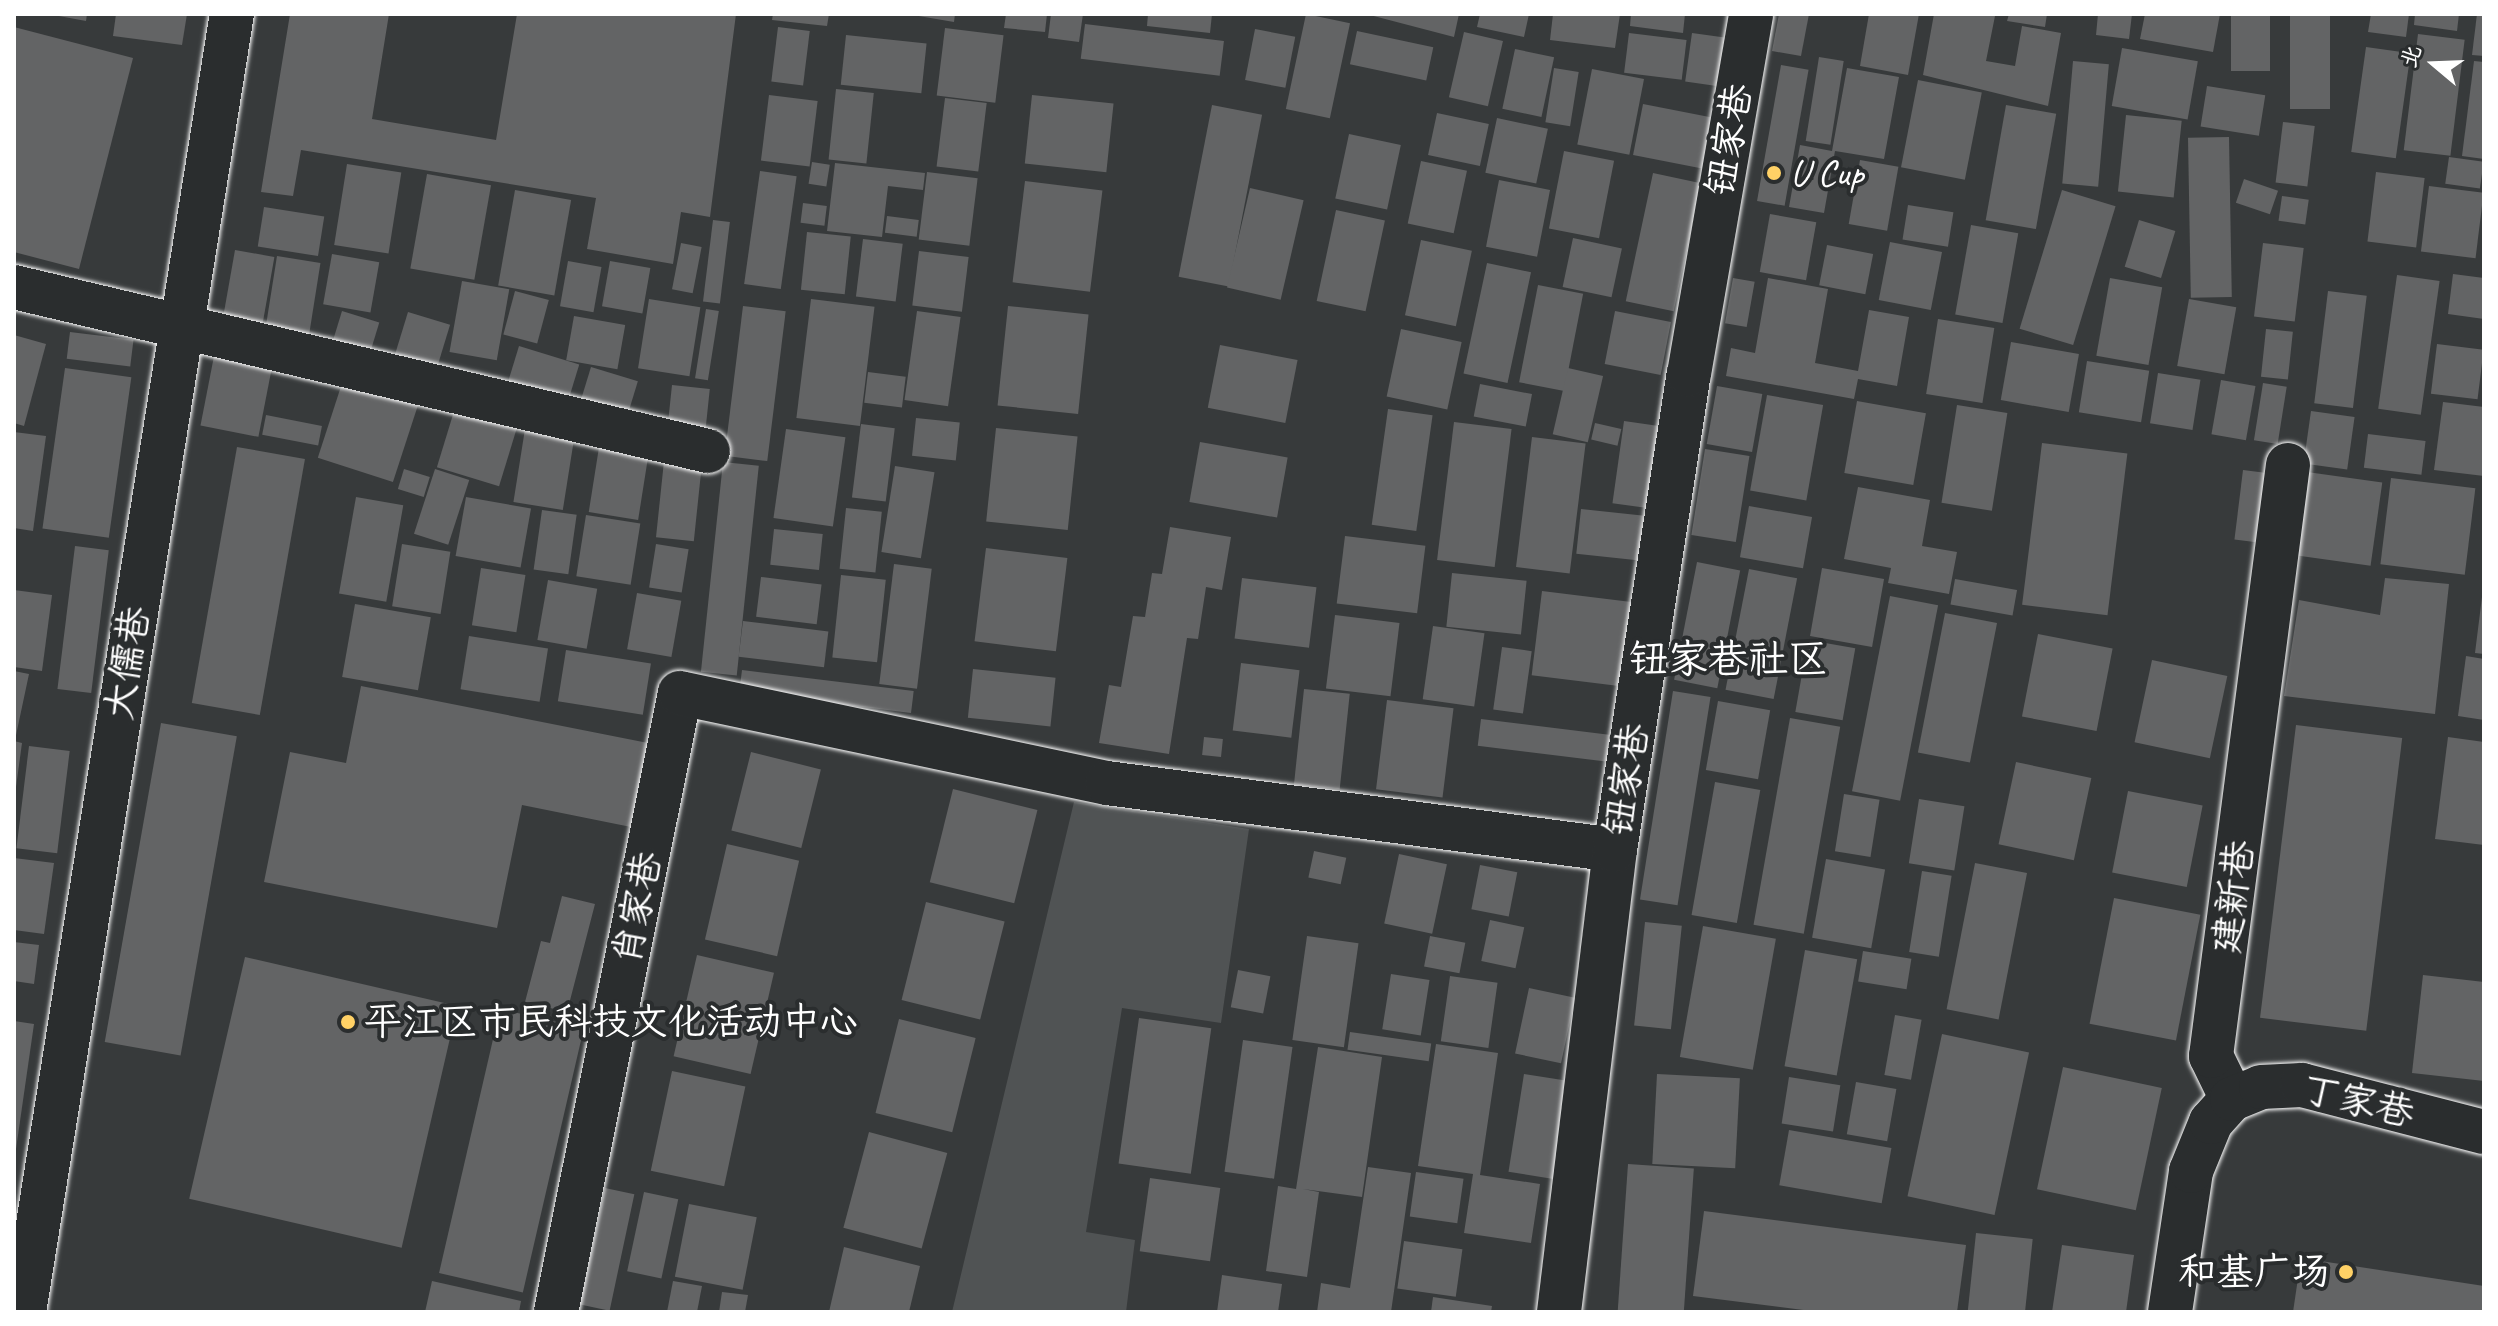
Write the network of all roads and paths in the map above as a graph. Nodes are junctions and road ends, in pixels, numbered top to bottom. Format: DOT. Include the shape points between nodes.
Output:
graph roads {
  1 [pos="232,14"];
  2 [pos="1751,14"];
  3 [pos="14,287"];
  4 [pos="180,325"];
  5 [pos="708,451"];
  6 [pos="2288,465"];
  7 [pos="1615,850"];
  8 [pos="2232,1099"];
  9 [pos="2484,1132"];
  10 [pos="24,1312"];
  11 [pos="556,1312"];
  12 [pos="1559,1312"];
  13 [pos="2170,1312"];
  1 -- 4 [label="street, 大儒巷"];
  2 -- 7 [label="street, 钮家巷"];
  3 -- 4 [label="street"];
  4 -- 5 [label="street"];
  4 -- 10 [label="street, 大儒巷"];
  6 -- 8 [label="street, 建新巷" via="2211,1056"];
  7 -- 11 [label="street, 肖家巷" via="1107,783 680,693"];
  7 -- 12 [label="street, 钮家巷"];
  8 -- 9 [label="street, 丁家巷" via="2261,1087 2302,1085"];
  8 -- 13 [label="street" via="2211,1122 2191,1171"];
}
